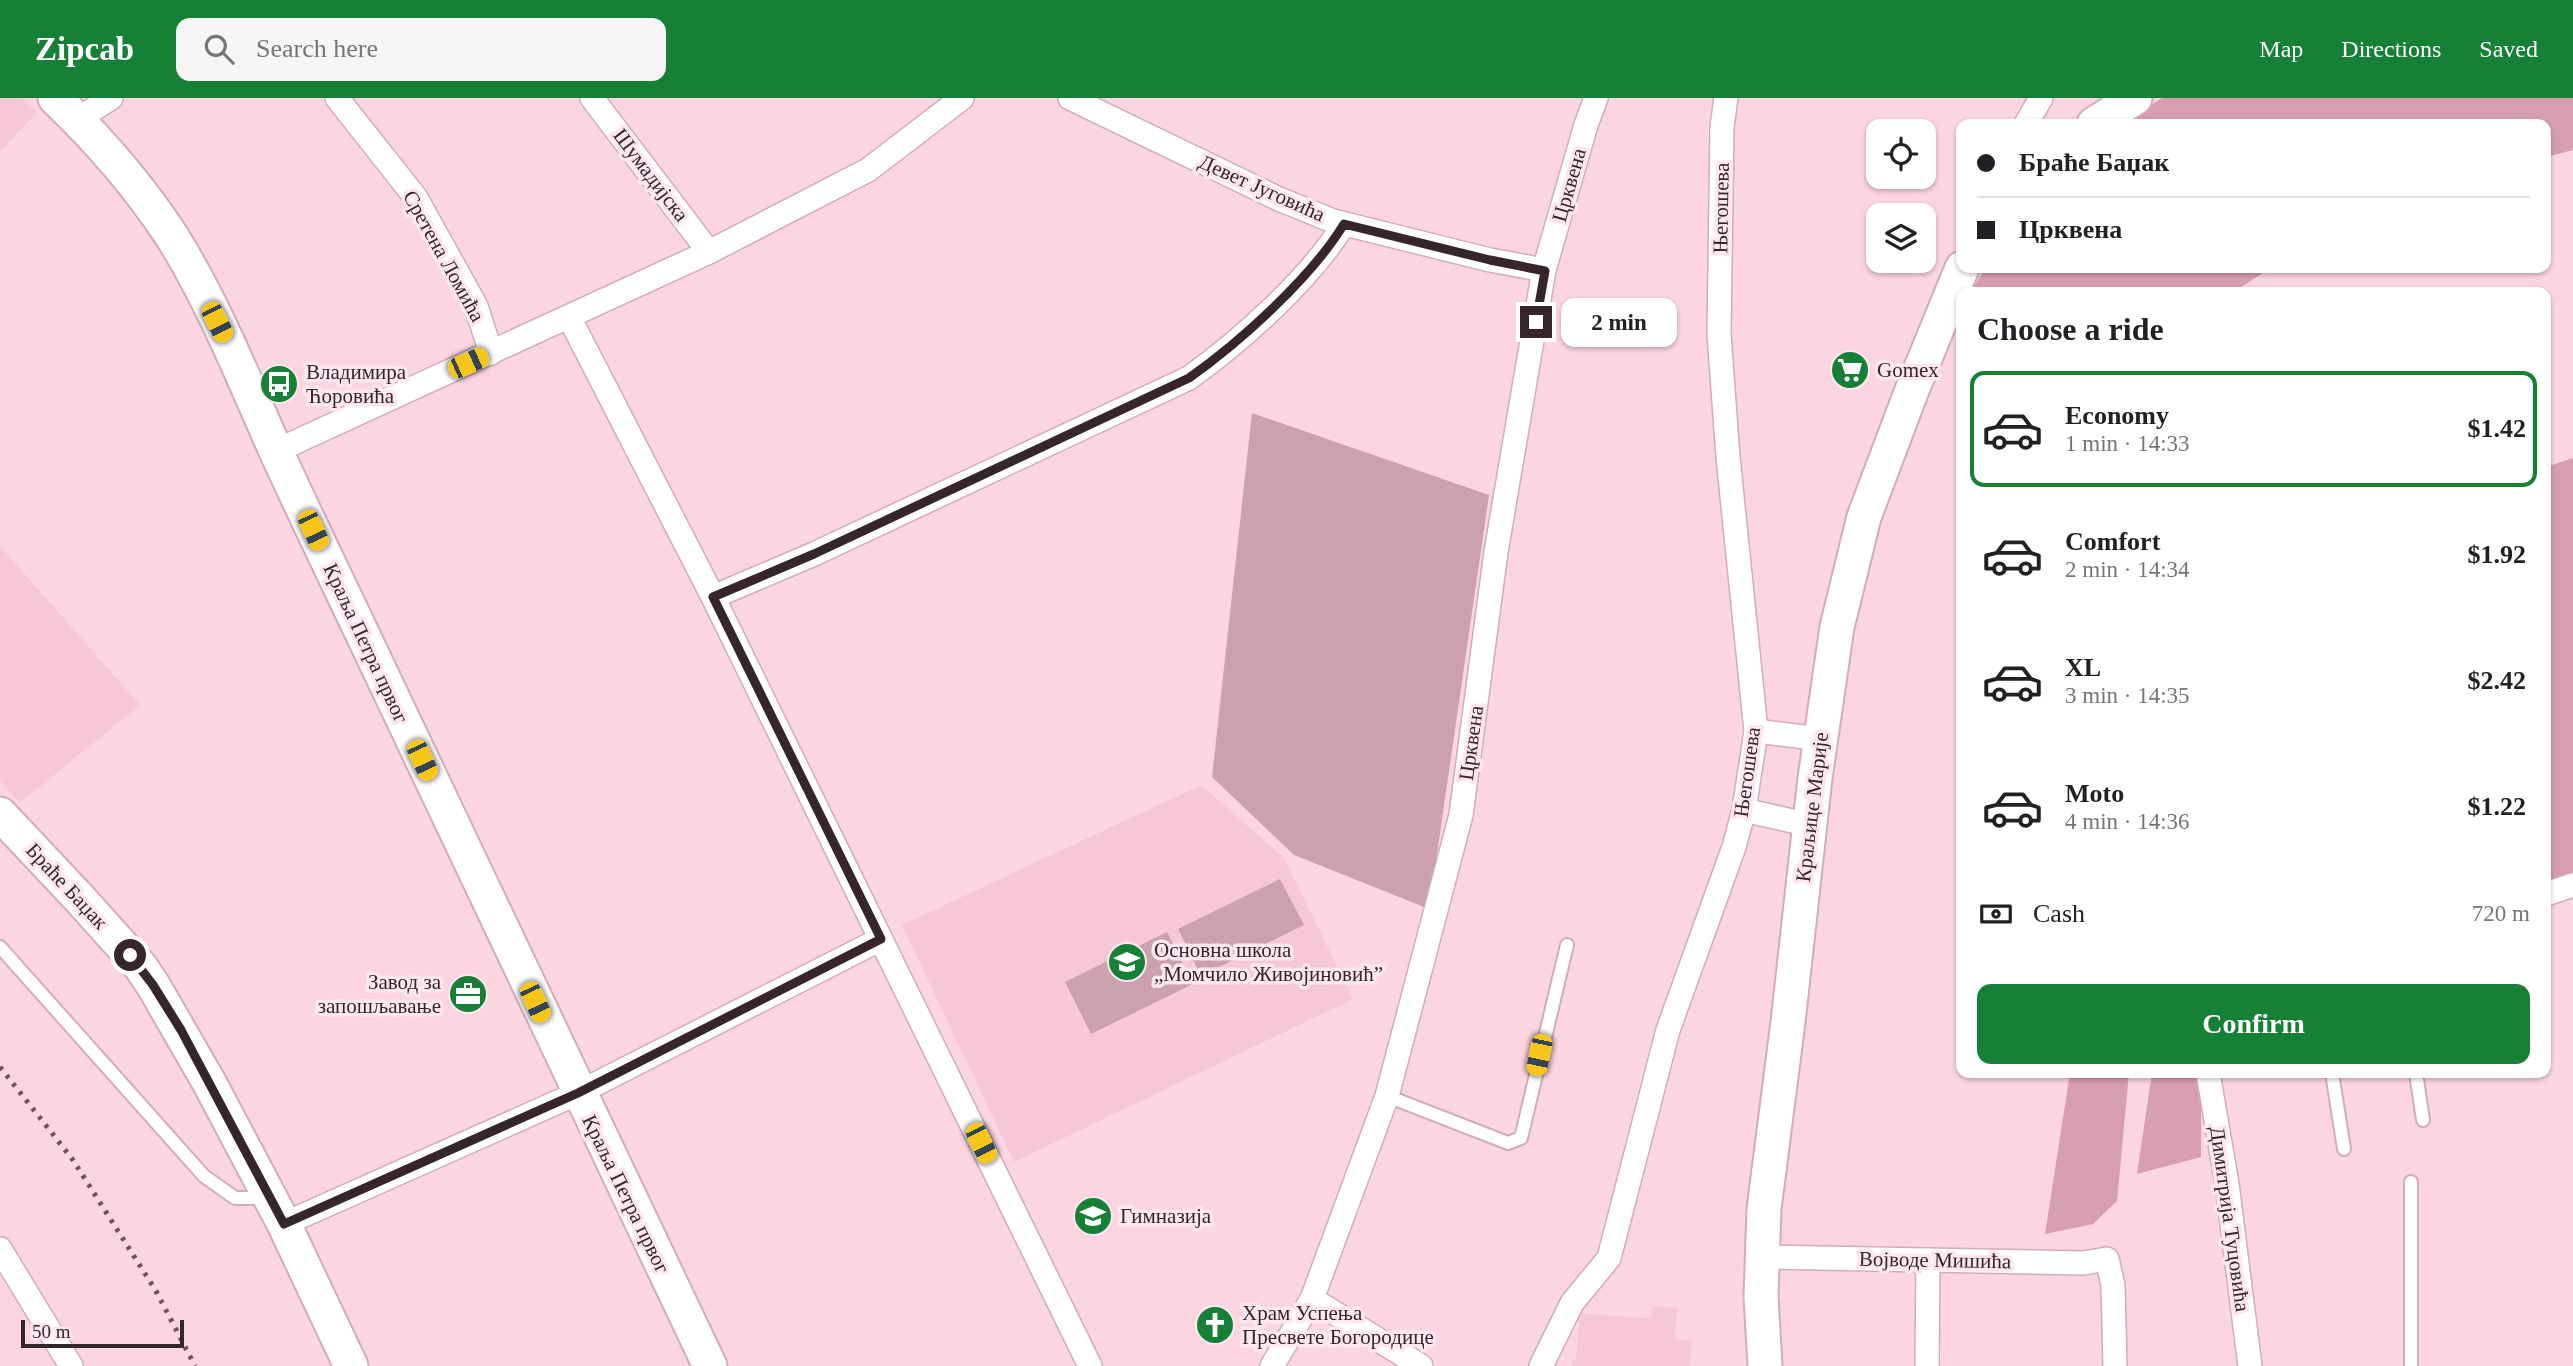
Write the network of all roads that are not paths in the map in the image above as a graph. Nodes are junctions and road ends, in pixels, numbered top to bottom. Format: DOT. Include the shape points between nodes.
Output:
graph roads {
  1 [pos="111,98"];
  2 [pos="337,98"];
  3 [pos="592,98"];
  4 [pos="962,98"];
  5 [pos="1070,98"];
  6 [pos="1596,98"];
  7 [pos="1726,98"];
  8 [pos="2041,98"];
  9 [pos="2135,98"];
  10 [pos="66,109"];
  11 [pos="2097,113"];
  12 [pos="2029,119"];
  13 [pos="1344,224"];
  14 [pos="709,252"];
  15 [pos="1545,271"];
  16 [pos="1960,273"];
  17 [pos="569,317"];
  18 [pos="491,353"];
  19 [pos="276,451"];
  20 [pos="713,597"];
  21 [pos="1756,731"];
  22 [pos="1820,739"];
  23 [pos="1744,810"];
  24 [pos="0,814"];
  25 [pos="1810,825"];
  26 [pos="2573,885"];
  27 [pos="2551,892"];
  28 [pos="881,939"];
  29 [pos="1567,946"];
  30 [pos="0,947"];
  31 [pos="2209,1078"];
  32 [pos="2333,1078"];
  33 [pos="2417,1078"];
  34 [pos="578,1093"];
  35 [pos="1387,1096"];
  36 [pos="2423,1120"];
  37 [pos="2344,1149"];
  38 [pos="2411,1182"];
  39 [pos="277,1211"];
  40 [pos="0,1249"];
  41 [pos="1762,1257"];
  42 [pos="1928,1260"];
  43 [pos="9,1278"];
  44 [pos="1312,1299"];
  45 [pos="1763,1361"];
  46 [pos="71,1366"];
  47 [pos="351,1366"];
  48 [pos="710,1366"];
  49 [pos="1090,1366"];
  50 [pos="1272,1366"];
  51 [pos="1421,1366"];
  52 [pos="1541,1366"];
  53 [pos="1927,1366"];
  54 [pos="2115,1366"];
  55 [pos="2250,1366"];
  56 [pos="2411,1366"];
  1 -- 10 [label="street"];
  2 -- 18 [label="street, Сретена Ломића" via="416,198 476,306"];
  3 -- 14 [label="street, Шумадијска"];
  4 -- 14 [label="street" via="868,170"];
  5 -- 13 [label="street, Девет Југовића" via="1279,199"];
  6 -- 15 [label="street, Црквена"];
  7 -- 21 [label="street, Његошева" via="1719,334"];
  8 -- 12 [label="street"];
  9 -- 11 [label="street"];
  10 -- 19 [label="street, Краља Петра првог" via="132,181 173,239 232,351"];
  13 -- 15 [label="street, Девет Југовића"];
  13 -- 20 [label="street" via="1298,282 1221,355 1189,378"];
  14 -- 17 [label="street"];
  15 -- 35 [label="street, Црквена" via="1496,552 1461,815"];
  16 -- 22 [label="street, Краљице Марије" via="1856,542"];
  17 -- 18 [label="street"];
  17 -- 20 [label="street"];
  18 -- 19 [label="street"];
  19 -- 34 [label="street, Краља Петра првог"];
  20 -- 28 [label="street"];
  21 -- 22 [label="street"];
  21 -- 23 [label="street, Његошева"];
  22 -- 25 [label="street, Краљице Марије"];
  23 -- 25 [label="street"];
  23 -- 52 [label="street, Његошева" via="1668,1030 1609,1258 1572,1303"];
  24 -- 39 [label="street, Браће Баџак" via="153,985"];
  25 -- 41 [label="street, Краљице Марије" via="1768,1169"];
  26 -- 27 [label="street"];
  28 -- 34 [label="street"];
  28 -- 49 [label="street"];
  29 -- 35 [label="lane" via="1521,1138 1508,1143"];
  30 -- 39 [label="lane" via="204,1176 235,1198"];
  31 -- 55 [label="street, Димитрија Туцовића"];
  32 -- 37 [label="lane"];
  33 -- 36 [label="lane"];
  34 -- 39 [label="street"];
  34 -- 48 [label="street, Краља Петра првог"];
  35 -- 44 [label="street, Црквена"];
  38 -- 56 [label="lane"];
  39 -- 47 [label="street, Браће Баџак"];
  40 -- 43 [label="street"];
  41 -- 42 [label="street, Војводе Мишића"];
  41 -- 45 [label="street, Краљице Марије"];
  42 -- 53 [label="street"];
  42 -- 54 [label="street, Војводе Мишића" via="2084,1264 2107,1259 2113,1285"];
  43 -- 46 [label="street"];
  44 -- 50 [label="street, Црквена"];
  44 -- 51 [label="street"];
}
